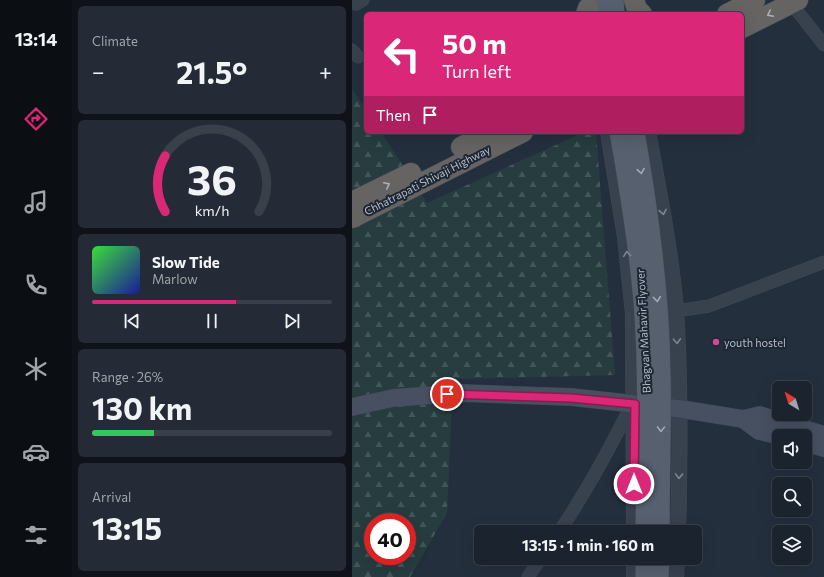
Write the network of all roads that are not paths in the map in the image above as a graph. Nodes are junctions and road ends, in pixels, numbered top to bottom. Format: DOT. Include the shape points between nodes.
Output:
graph roads {
  1 [pos="363,0"];
  2 [pos="614,0"];
  3 [pos="630,0"];
  4 [pos="634,0"];
  5 [pos="755,0"];
  6 [pos="352,1"];
  7 [pos="794,2"];
  8 [pos="615,12"];
  9 [pos="630,12"];
  10 [pos="640,12"];
  11 [pos="731,12"];
  12 [pos="744,27"];
  13 [pos="824,45"];
  14 [pos="486,134"];
  15 [pos="519,134"];
  16 [pos="608,134"];
  17 [pos="619,134"];
  18 [pos="635,134"];
  19 [pos="648,134"];
  20 [pos="352,202"];
  21 [pos="352,218"];
  22 [pos="824,262"];
  23 [pos="676,311"];
  24 [pos="633,404"];
  25 [pos="352,407"];
  26 [pos="681,409"];
  27 [pos="743,419"];
  28 [pos="772,434"];
  29 [pos="824,434"];
  30 [pos="812,445"];
  31 [pos="824,448"];
  32 [pos="563,525"];
  33 [pos="634,525"];
  34 [pos="646,525"];
  35 [pos="660,525"];
  36 [pos="678,525"];
  37 [pos="536,565"];
  38 [pos="634,565"];
  39 [pos="645,565"];
  40 [pos="660,565"];
  41 [pos="677,565"];
  42 [pos="528,577"];
  43 [pos="634,577"];
  44 [pos="645,577"];
  45 [pos="660,577"];
  46 [pos="676,577"];
  1 -- 6 [label="street" via="356,4"];
  2 -- 8 [label="main road"];
  3 -- 9 [label="street"];
  4 -- 10 [label="highway"];
  5 -- 11 [label="highway"];
  7 -- 12 [label="highway, one-way"];
  7 -- 13 [label="street"];
  20 -- 14 [label="highway, Chhatrapati Shivaji Highway, one-way"];
  15 -- 21 [label="highway, Chhatrapati Shivaji Highway"];
  24 -- 16 [label="street, one-way" via="633,313 625,237"];
  17 -- 34 [label="main road, Bhagvan Mahavir Flyover, bridge" via="636,231 643,302"];
  18 -- 35 [label="main road, Bhagvan Mahavir Flyover, one-way, bridge" via="649,226 657,306 661,373"];
  19 -- 23 [label="street, one-way" via="666,224"];
  22 -- 23 [label="street" via="709,306"];
  23 -- 26 [label="street, one-way"];
  24 -- 25 [label="main road" via="571,398 461,393 393,398"];
  24 -- 26 [label="main road"];
  24 -- 32 [label="street" via="610,448"];
  24 -- 33 [label="street"];
  26 -- 27 [label="main road"];
  26 -- 36 [label="street, one-way"];
  27 -- 28 [label="main road" via="759,430"];
  27 -- 29 [label="main road" via="760,415"];
  30 -- 31 [label="main road"];
  37 -- 42 [label="street"];
  38 -- 43 [label="street"];
  39 -- 44 [label="main road"];
  40 -- 45 [label="main road"];
  41 -- 46 [label="street"];
}
